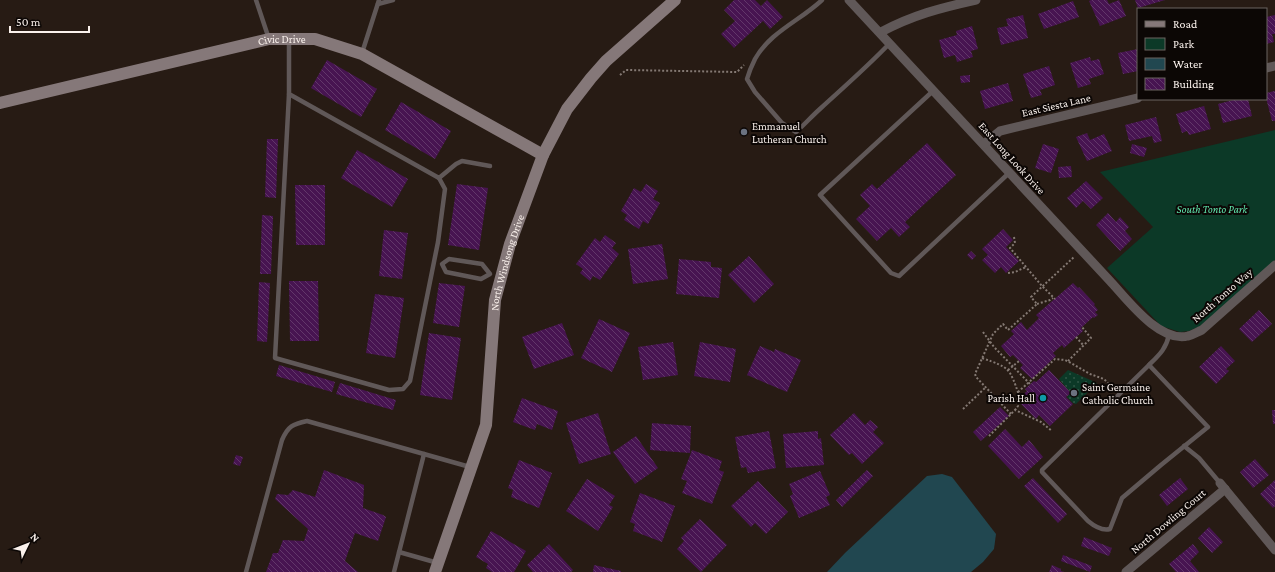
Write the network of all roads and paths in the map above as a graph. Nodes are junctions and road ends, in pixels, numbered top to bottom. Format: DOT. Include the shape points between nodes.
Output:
graph roads {
  1 [pos="256,0"];
  2 [pos="393,0"];
  3 [pos="675,0"];
  4 [pos="822,0"];
  5 [pos="850,0"];
  6 [pos="976,0"];
  7 [pos="378,2"];
  8 [pos="880,32"];
  9 [pos="269,39"];
  10 [pos="289,39"];
  11 [pos="890,43"];
  12 [pos="362,54"];
  13 [pos="744,65"];
  14 [pos="620,75"];
  15 [pos="934,90"];
  16 [pos="289,94"];
  17 [pos="1137,98"];
  18 [pos="0,103"];
  19 [pos="984,144"];
  20 [pos="543,155"];
  21 [pos="490,166"];
  22 [pos="1009,173"];
  23 [pos="439,178"];
  24 [pos="1014,238"];
  25 [pos="1077,257"];
  26 [pos="434,263"];
  27 [pos="442,264"];
  28 [pos="1275,265"];
  29 [pos="1026,267"];
  30 [pos="1008,273"];
  31 [pos="495,276"];
  32 [pos="1042,286"];
  33 [pos="1037,304"];
  34 [pos="1082,327"];
  35 [pos="1159,330"];
  36 [pos="983,332"];
  37 [pos="1169,335"];
  38 [pos="1076,337"];
  39 [pos="989,342"];
  40 [pos="1084,346"];
  41 [pos="982,358"];
  42 [pos="1019,360"];
  43 [pos="1068,361"];
  44 [pos="1149,365"];
  45 [pos="1013,366"];
  46 [pos="1008,370"];
  47 [pos="1029,383"];
  48 [pos="986,387"];
  49 [pos="1018,392"];
  50 [pos="1119,394"];
  51 [pos="963,410"];
  52 [pos="1015,410"];
  53 [pos="1012,414"];
  54 [pos="1052,431"];
  55 [pos="989,436"];
  56 [pos="1184,446"];
  57 [pos="424,454"];
  58 [pos="472,467"];
  59 [pos="1222,486"];
  60 [pos="1275,550"];
  61 [pos="399,552"];
  62 [pos="437,567"];
  63 [pos="246,572"];
  64 [pos="394,572"];
  65 [pos="1126,572"];
  1 -- 9 [label="lane"];
  2 -- 7 [label="lane"];
  3 -- 20 [label="street, North Windsong Drive" via="606,61 591,78 567,109"];
  4 -- 11 [label="lane" via="811,11 785,27 763,48 755,59 747,79 754,92 782,123 796,132"];
  5 -- 8 [label="street, East Long Look Drive"];
  6 -- 8 [label="street" via="934,10"];
  7 -- 12 [label="lane"];
  8 -- 11 [label="street, East Long Look Drive"];
  9 -- 10 [label="street, Civic Drive"];
  9 -- 18 [label="street, Civic Drive"];
  10 -- 12 [label="street, Civic Drive" via="315,39"];
  10 -- 16 [label="lane"];
  11 -- 15 [label="street, East Long Look Drive"];
  12 -- 20 [label="street, Civic Drive"];
  13 -- 14 [label="path" via="737,72 626,70"];
  15 -- 19 [label="street, East Long Look Drive"];
  15 -- 22 [label="lane" via="820,195 891,273 899,276"];
  16 -- 23 [label="lane"];
  16 -- 26 [label="lane" via="275,358 389,390 403,389 410,381"];
  17 -- 19 [label="street, East Siesta Lane" via="1000,131"];
  19 -- 22 [label="street, East Long Look Drive"];
  20 -- 31 [label="street, North Windsong Drive" via="510,244"];
  21 -- 23 [label="lane" via="462,161"];
  22 -- 35 [label="street, East Long Look Drive"];
  23 -- 26 [label="lane" via="445,189"];
  24 -- 29 [label="path" via="1015,243 1010,248"];
  25 -- 32 [label="path" via="1073,257"];
  26 -- 27 [label="lane"];
  27 -- 31 [label="lane" via="446,272 481,279"];
  27 -- 31 [label="lane" via="449,259 482,264"];
  28 -- 37 [label="street, North Tonto Way" via="1202,330 1189,336"];
  29 -- 30 [label="path"];
  29 -- 32 [label="path"];
  31 -- 58 [label="street, North Windsong Drive" via="486,425"];
  32 -- 33 [label="path" via="1031,297"];
  32 -- 33 [label="path" via="1054,298"];
  33 -- 39 [label="path" via="1014,327 1008,330 1003,324 995,331"];
  34 -- 40 [label="path" via="1091,338"];
  35 -- 37 [label="street, North Tonto Way"];
  36 -- 39 [label="path"];
  37 -- 44 [label="lane" via="1167,344"];
  38 -- 40 [label="path"];
  39 -- 41 [label="path"];
  39 -- 45 [label="path"];
  40 -- 43 [label="path"];
  41 -- 46 [label="path"];
  41 -- 48 [label="path" via="975,374"];
  42 -- 45 [label="path"];
  43 -- 47 [label="path" via="1055,360"];
  43 -- 50 [label="path" via="1104,379"];
  44 -- 50 [label="lane"];
  44 -- 56 [label="lane" via="1208,427"];
  45 -- 46 [label="path"];
  45 -- 47 [label="path"];
  46 -- 49 [label="path"];
  47 -- 49 [label="path"];
  48 -- 51 [label="path"];
  48 -- 53 [label="path"];
  49 -- 52 [label="path" via="1018,406"];
  50 -- 56 [label="lane" via="1042,470 1093,526 1110,529 1122,498"];
  52 -- 53 [label="path"];
  52 -- 54 [label="path" via="1041,422"];
  53 -- 55 [label="path"];
  56 -- 59 [label="lane" via="1199,458"];
  57 -- 58 [label="lane"];
  57 -- 61 [label="lane"];
  57 -- 63 [label="lane" via="307,421 294,424 282,440"];
  58 -- 62 [label="street, North Windsong Drive"];
  59 -- 60 [label="street"];
  59 -- 65 [label="street, North Dowling Court"];
  61 -- 62 [label="lane"];
  61 -- 64 [label="lane"];
}
